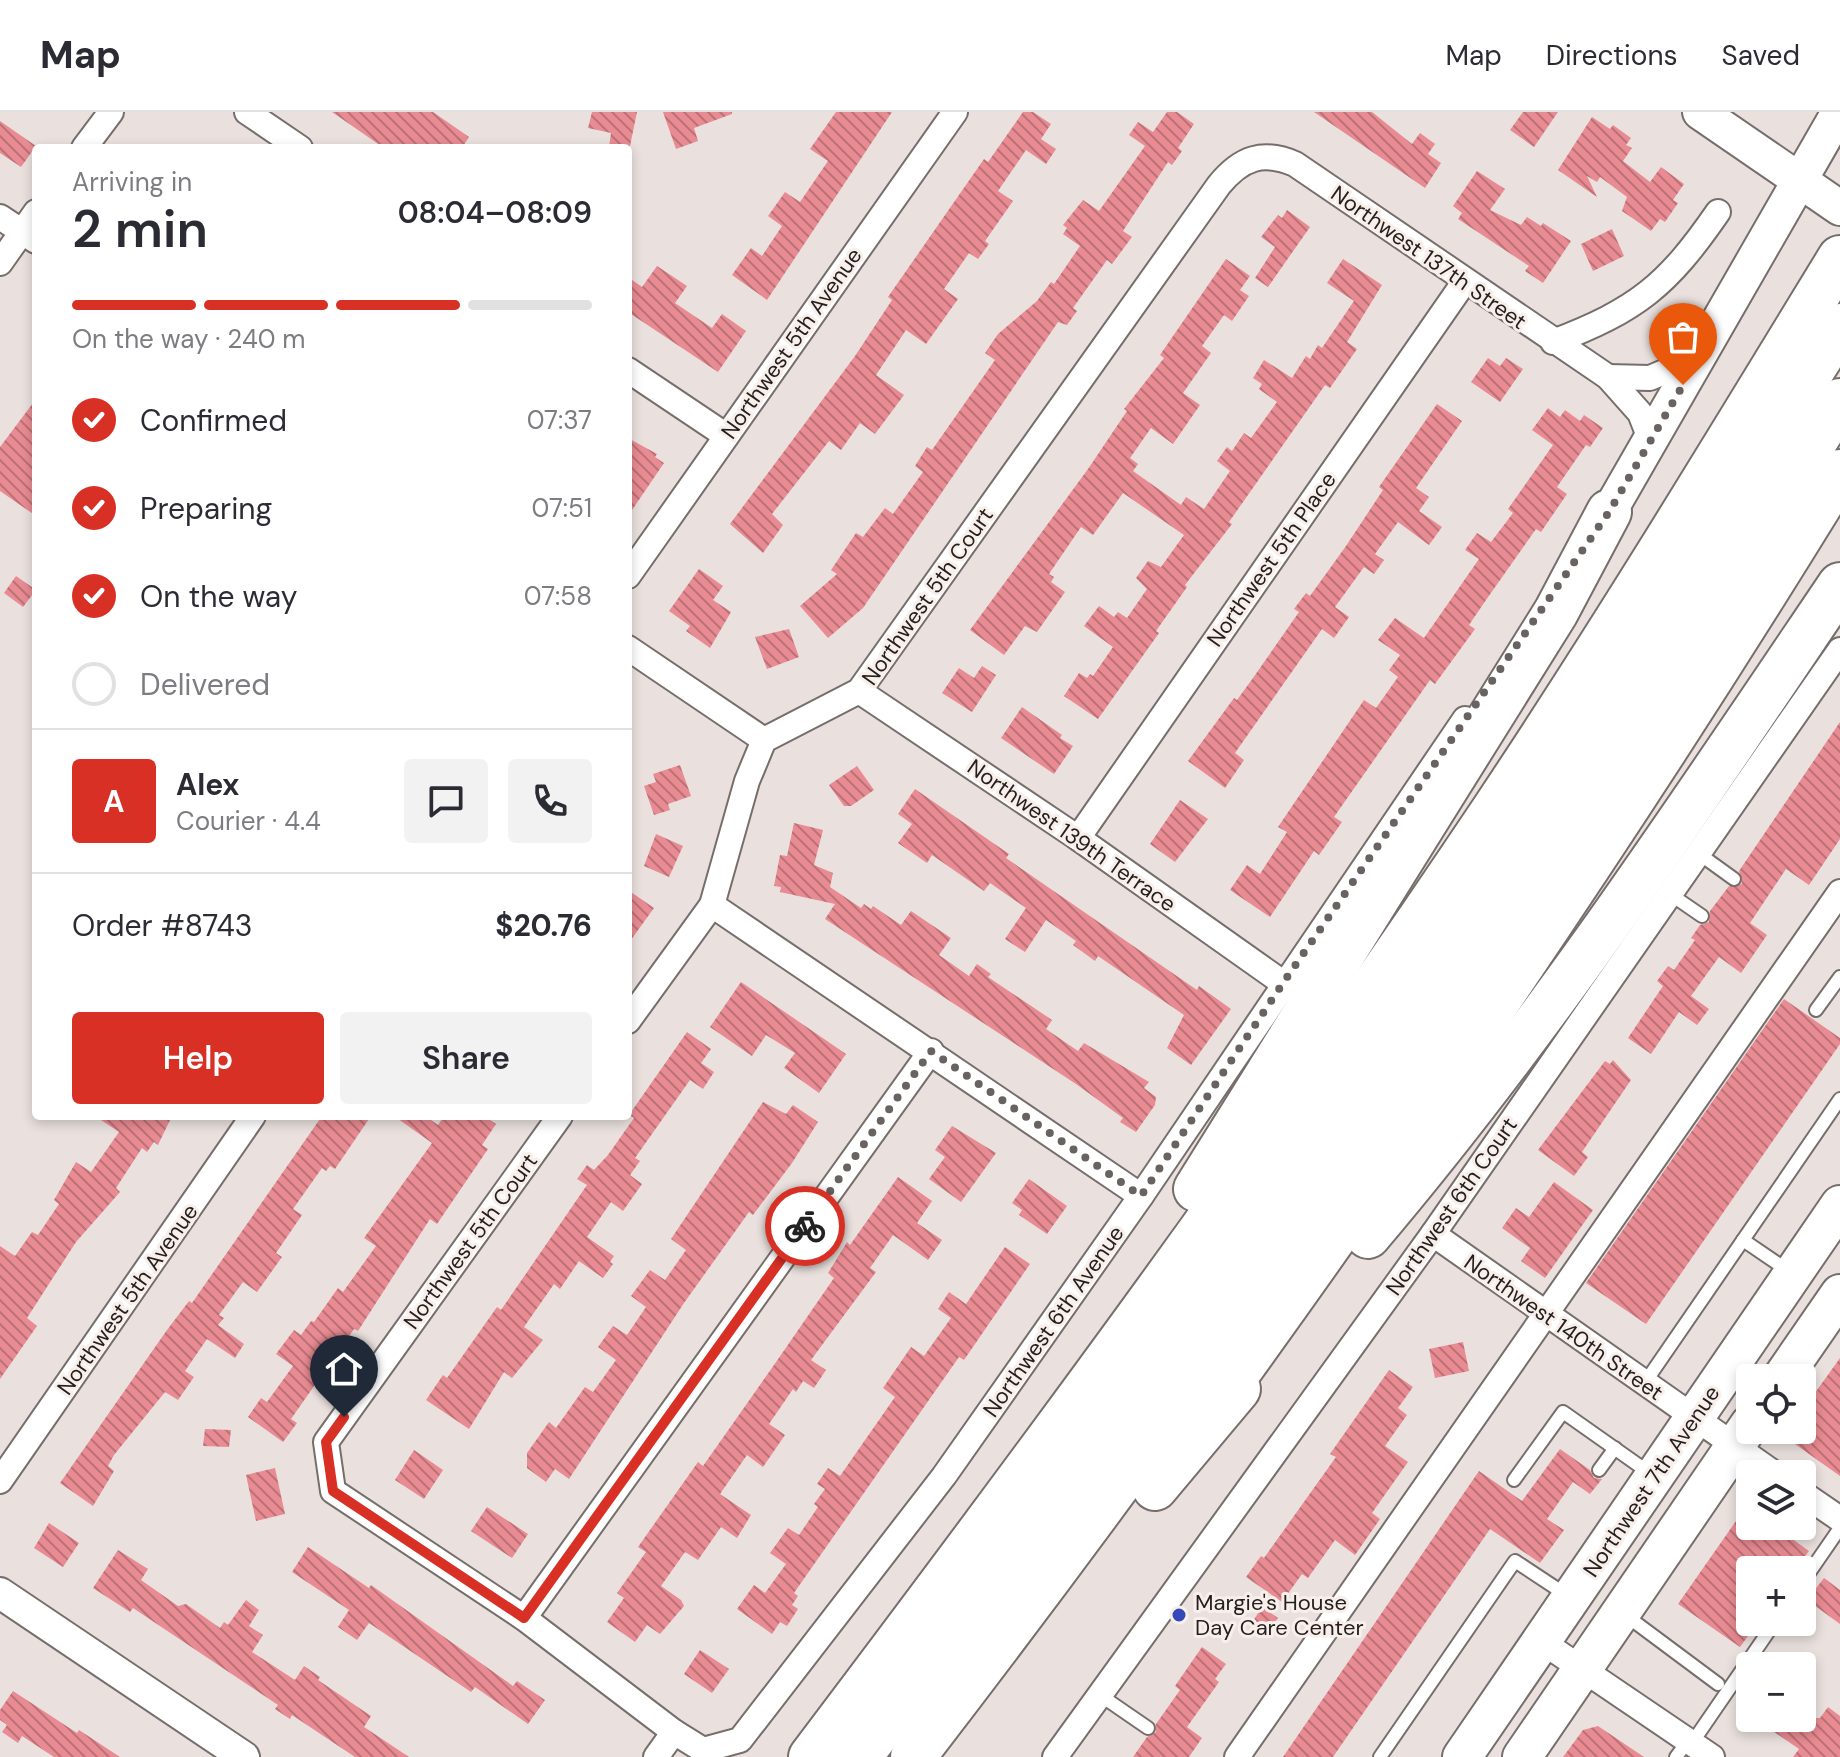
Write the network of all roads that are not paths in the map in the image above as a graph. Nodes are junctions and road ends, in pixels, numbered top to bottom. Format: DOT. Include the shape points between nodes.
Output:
graph roads {
  1 [pos="111,112"];
  2 [pos="247,112"];
  3 [pos="955,112"];
  4 [pos="1700,112"];
  5 [pos="1839,112"];
  6 [pos="87,144"];
  7 [pos="294,144"];
  8 [pos="1245,161"];
  9 [pos="1800,181"];
  10 [pos="1840,208"];
  11 [pos="1718,212"];
  12 [pos="0,217"];
  13 [pos="31,228"];
  14 [pos="1840,258"];
  15 [pos="0,263"];
  16 [pos="1465,281"];
  17 [pos="1827,314"];
  18 [pos="1553,342"];
  19 [pos="1699,357"];
  20 [pos="632,373"];
  21 [pos="1608,377"];
  22 [pos="1840,401"];
  23 [pos="725,435"];
  24 [pos="1651,441"];
  25 [pos="1840,472"];
  26 [pos="1609,512"];
  27 [pos="632,570"];
  28 [pos="1840,585"];
  29 [pos="1840,650"];
  30 [pos="632,651"];
  31 [pos="859,691"];
  32 [pos="764,740"];
  33 [pos="1078,838"];
  34 [pos="1698,853"];
  35 [pos="1734,879"];
  36 [pos="1840,892"];
  37 [pos="1670,894"];
  38 [pos="712,905"];
  39 [pos="1702,916"];
  40 [pos="1840,977"];
  41 [pos="1283,983"];
  42 [pos="1816,1010"];
  43 [pos="632,1015"];
  44 [pos="931,1051"];
  45 [pos="1840,1099"];
  46 [pos="250,1120"];
  47 [pos="557,1120"];
  48 [pos="1141,1196"];
  49 [pos="1840,1205"];
  50 [pos="1433,1234"];
  51 [pos="1743,1240"];
  52 [pos="1793,1274"];
  53 [pos="1840,1294"];
  54 [pos="1544,1315"];
  55 [pos="1792,1364"];
  56 [pos="1644,1384"];
  57 [pos="1694,1418"];
  58 [pos="1736,1433"];
  59 [pos="1736,1444"];
  60 [pos="1750,1444"];
  61 [pos="1615,1448"];
  62 [pos="1763,1460"];
  63 [pos="1599,1470"];
  64 [pos="1654,1476"];
  65 [pos="1514,1480"];
  66 [pos="0,1481"];
  67 [pos="1155,1488"];
  68 [pos="333,1491"];
  69 [pos="1007,1498"];
  70 [pos="1816,1503"];
  71 [pos="1839,1519"];
  72 [pos="1816,1559"];
  73 [pos="0,1593"];
  74 [pos="1570,1598"];
  75 [pos="1622,1612"];
  76 [pos="524,1618"];
  77 [pos="1766,1636"];
  78 [pos="1541,1641"];
  79 [pos="1583,1669"];
  80 [pos="1718,1684"];
  81 [pos="1100,1695"];
  82 [pos="1148,1728"];
  83 [pos="674,1732"];
  84 [pos="1692,1749"];
  85 [pos="244,1757"];
  86 [pos="656,1757"];
  87 [pos="811,1757"];
  88 [pos="859,1757"];
  89 [pos="913,1757"];
  90 [pos="948,1757"];
  91 [pos="1055,1757"];
  92 [pos="1237,1757"];
  93 [pos="1380,1757"];
  94 [pos="1462,1757"];
  95 [pos="1522,1757"];
  1 -- 6 [label="street"];
  2 -- 7 [label="street"];
  3 -- 23 [label="street, Northwest 5th Avenue"];
  4 -- 9 [label="main road"];
  5 -- 9 [label="main road, Northwest 6th Avenue"];
  8 -- 16 [label="street, Northwest 137th Street" via="1272,156 1295,164"];
  8 -- 31 [label="street, Northwest 5th Court" via="1219,185"];
  9 -- 10 [label="main road"];
  9 -- 19 [label="main road, Northwest 6th Avenue"];
  11 -- 18 [label="street" via="1653,292"];
  12 -- 13 [label="street"];
  13 -- 15 [label="street"];
  14 -- 17 [label="highway"];
  16 -- 18 [label="street, Northwest 137th Street"];
  16 -- 33 [label="street, Northwest 5th Place"];
  17 -- 69 [label="highway" via="1357,1011"];
  17 -- 88 [label="highway" via="1443,955 1082,1465"];
  18 -- 21 [label="street, Northwest 137th Street"];
  19 -- 21 [label="street" via="1650,378"];
  19 -- 24 [label="main road, Northwest 6th Avenue"];
  20 -- 23 [label="street"];
  21 -- 24 [label="street, Northwest 137th Street" via="1640,413"];
  22 -- 89 [label="highway" via="1651,702 1298,1234 1165,1422"];
  23 -- 27 [label="street, Northwest 5th Avenue"];
  24 -- 26 [label="main road, Northwest 6th Avenue"];
  25 -- 67 [label="highway" via="1603,846 1364,1198"];
  26 -- 41 [label="street, Northwest 6th Avenue"];
  26 -- 69 [label="highway" via="1556,612"];
  28 -- 67 [label="highway" via="1621,908 1452,1137"];
  29 -- 34 [label="street, Northwest 6th Court"];
  30 -- 32 [label="street"];
  31 -- 32 [label="street, Northwest 5th Court"];
  31 -- 33 [label="street, Northwest 139th Terrace"];
  32 -- 38 [label="street"];
  33 -- 41 [label="street, Northwest 139th Terrace"];
  34 -- 35 [label="lane"];
  34 -- 37 [label="street, Northwest 6th Court"];
  36 -- 54 [label="street"];
  37 -- 39 [label="lane"];
  37 -- 50 [label="street, Northwest 6th Court"];
  38 -- 43 [label="street"];
  38 -- 44 [label="street"];
  40 -- 42 [label="lane"];
  41 -- 48 [label="street, Northwest 6th Avenue"];
  44 -- 48 [label="street"];
  44 -- 76 [label="street"];
  45 -- 51 [label="lane"];
  46 -- 66 [label="street, Northwest 5th Avenue"];
  47 -- 68 [label="street, Northwest 5th Court" via="326,1442"];
  48 -- 83 [label="street, Northwest 6th Avenue" via="944,1476 740,1740 703,1750"];
  49 -- 52 [label="main road, Northwest 7th Avenue"];
  50 -- 54 [label="street, Northwest 140th Street"];
  50 -- 81 [label="street, Northwest 6th Court"];
  51 -- 52 [label="lane"];
  51 -- 56 [label="lane"];
  52 -- 57 [label="main road, Northwest 7th Avenue"];
  53 -- 55 [label="main road"];
  54 -- 56 [label="street, Northwest 140th Street"];
  54 -- 92 [label="street"];
  56 -- 57 [label="street, Northwest 140th Street"];
  57 -- 58 [label="street, Northwest 140th Street"];
  57 -- 64 [label="main road, Northwest 7th Avenue"];
  59 -- 75 [label="main road"];
  60 -- 62 [label="street, Northwest 140th Street"];
  61 -- 63 [label="lane"];
  61 -- 64 [label="lane"];
  61 -- 65 [label="lane" via="1563,1412"];
  64 -- 74 [label="main road, Northwest 7th Avenue"];
  67 -- 90 [label="highway"];
  68 -- 76 [label="street, Northwest 6th Avenue"];
  69 -- 87 [label="highway"];
  70 -- 71 [label="street"];
  71 -- 72 [label="lane"];
  73 -- 85 [label="street"];
  74 -- 78 [label="main road, Northwest 7th Avenue"];
  74 -- 93 [label="lane" via="1515,1561"];
  75 -- 79 [label="main road"];
  75 -- 80 [label="lane"];
  76 -- 83 [label="street, Northwest 6th Avenue"];
  77 -- 84 [label="lane"];
  78 -- 79 [label="street"];
  78 -- 94 [label="main road, Northwest 7th Avenue"];
  79 -- 84 [label="street"];
  79 -- 95 [label="main road"];
  81 -- 82 [label="lane"];
  81 -- 91 [label="street, Northwest 6th Court"];
  83 -- 86 [label="street"];
}
